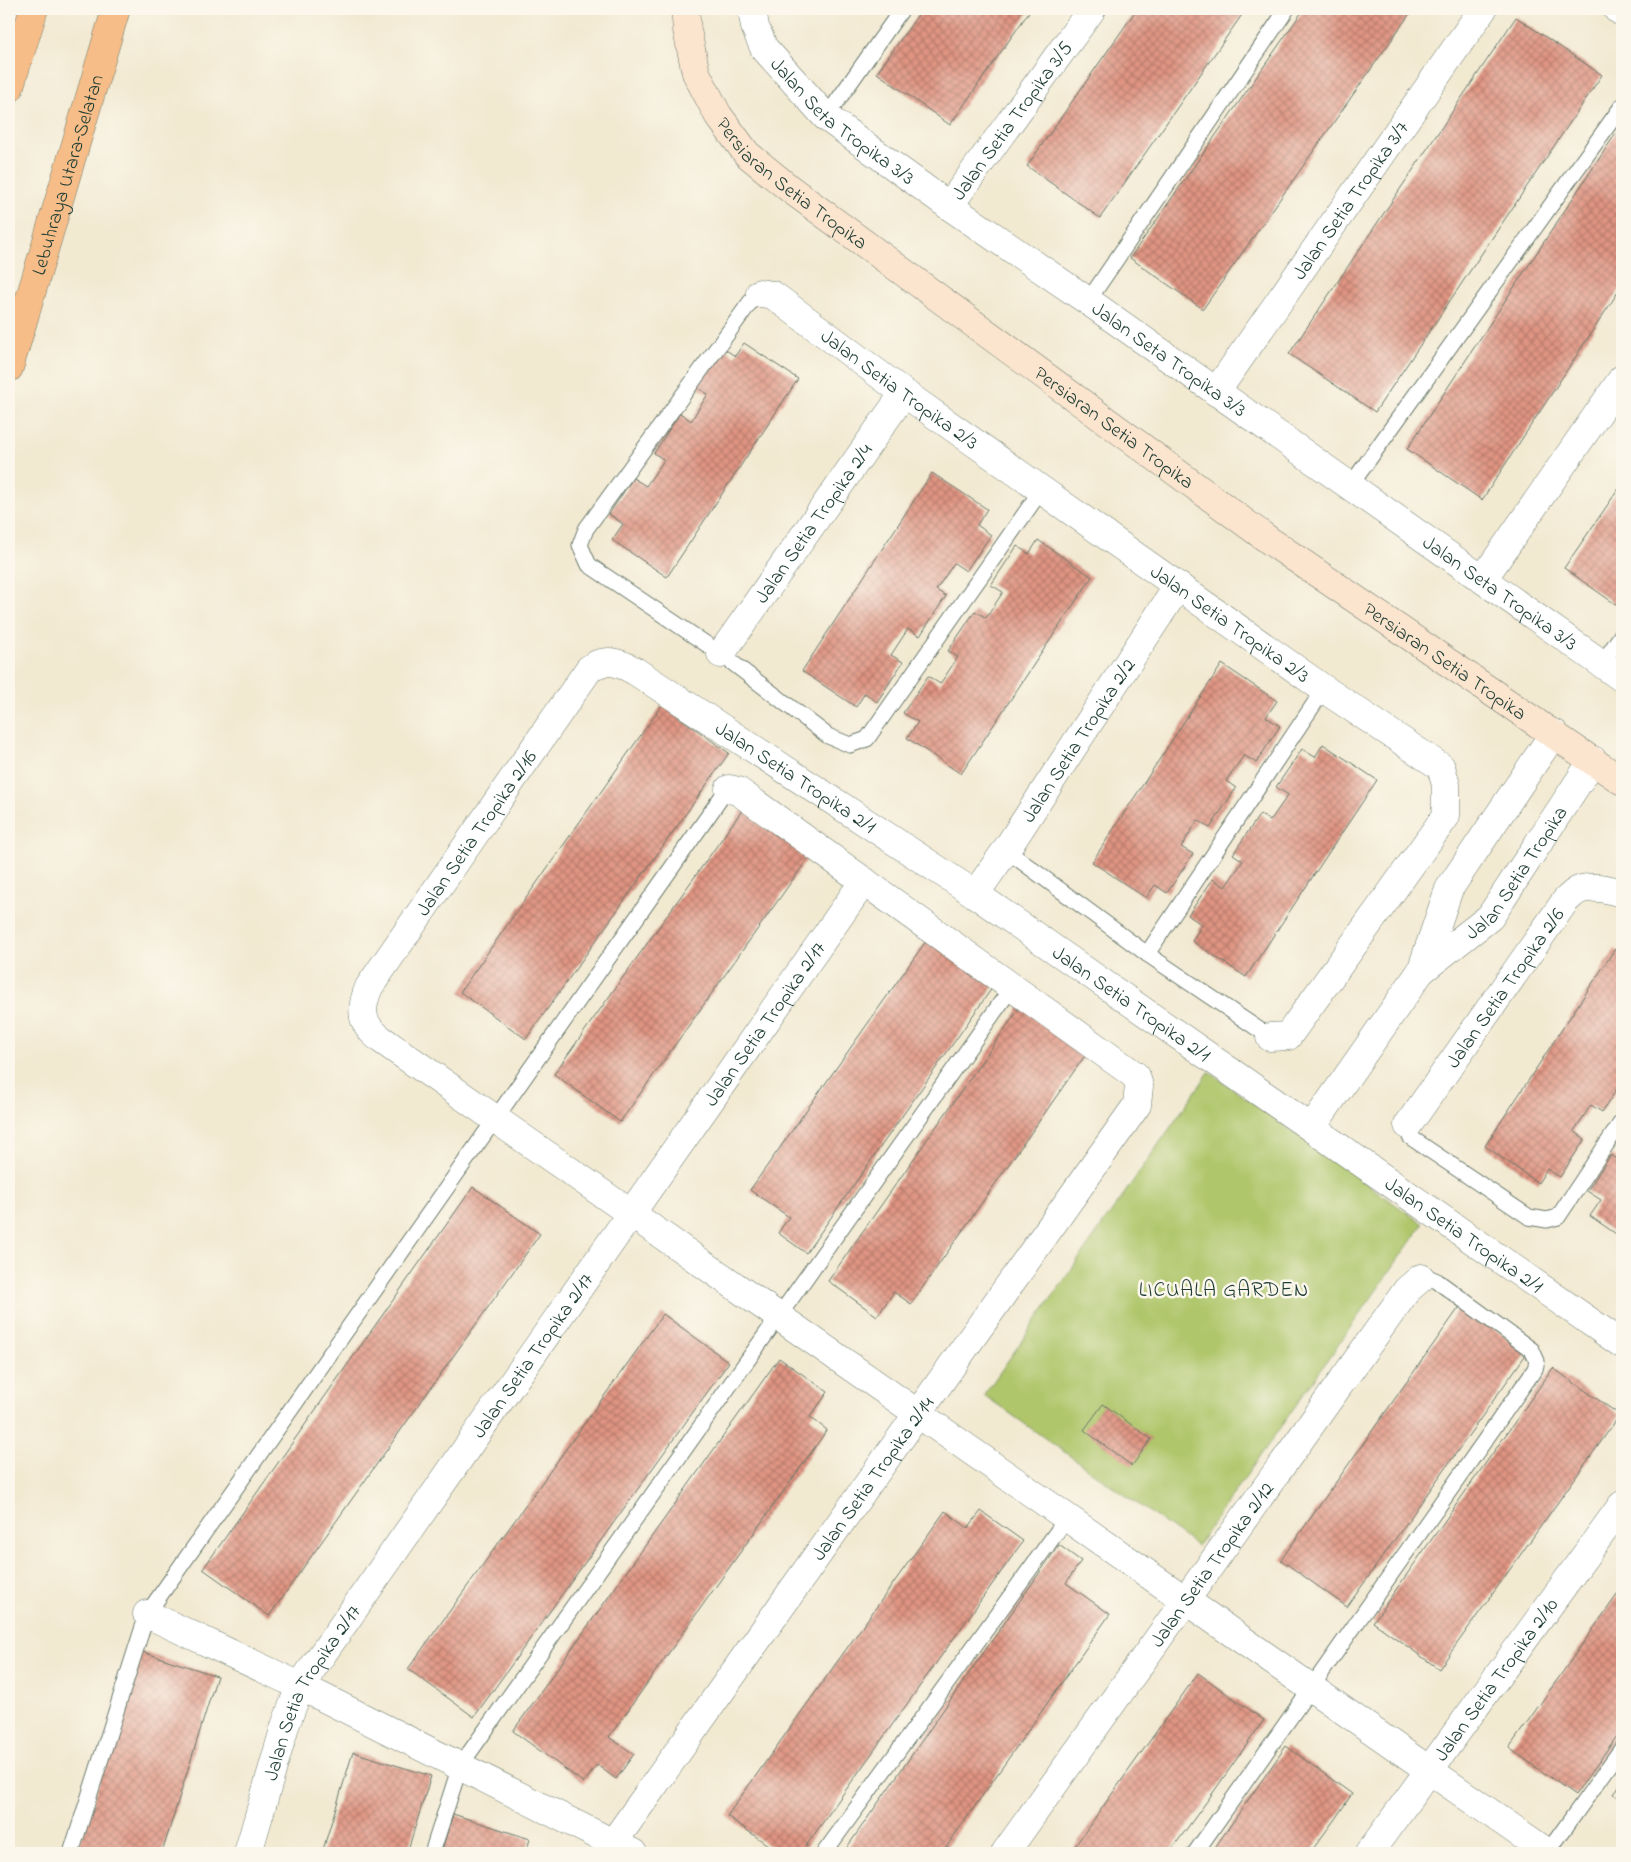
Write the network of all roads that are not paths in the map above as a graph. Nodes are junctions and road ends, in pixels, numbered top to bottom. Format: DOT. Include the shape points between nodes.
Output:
graph roads {
  1 [pos="34,9"];
  2 [pos="116,9"];
  3 [pos="685,9"];
  4 [pos="752,9"];
  5 [pos="902,9"];
  6 [pos="1092,9"];
  7 [pos="1287,9"];
  8 [pos="1484,9"];
  9 [pos="1617,9"];
  10 [pos="1622,12"];
  11 [pos="9,89"];
  12 [pos="1622,106"];
  13 [pos="826,118"];
  14 [pos="950,206"];
  15 [pos="760,293"];
  16 [pos="1088,301"];
  17 [pos="9,368"];
  18 [pos="1622,379"];
  19 [pos="904,392"];
  20 [pos="1216,392"];
  21 [pos="1350,486"];
  22 [pos="1042,489"];
  23 [pos="1482,579"];
  24 [pos="1178,586"];
  25 [pos="1622,634"];
  26 [pos="720,654"];
  27 [pos="635,671"];
  28 [pos="1612,671"];
  29 [pos="1324,689"];
  30 [pos="1554,733"];
  31 [pos="1594,760"];
  32 [pos="1622,780"];
  33 [pos="729,789"];
  34 [pos="1006,850"];
  35 [pos="864,881"];
  36 [pos="1622,893"];
  37 [pos="975,894"];
  38 [pos="1147,954"];
  39 [pos="1421,971"];
  40 [pos="1012,988"];
  41 [pos="1279,1036"];
  42 [pos="494,1119"];
  43 [pos="1622,1121"];
  44 [pos="1408,1125"];
  45 [pos="1312,1127"];
  46 [pos="631,1214"];
  47 [pos="1421,1278"];
  48 [pos="778,1317"];
  49 [pos="1622,1344"];
  50 [pos="917,1414"];
  51 [pos="1622,1505"];
  52 [pos="1067,1518"];
  53 [pos="1185,1600"];
  54 [pos="147,1614"];
  55 [pos="300,1686"];
  56 [pos="1312,1689"];
  57 [pos="1622,1748"];
  58 [pos="460,1766"];
  59 [pos="1428,1770"];
  60 [pos="619,1850"];
  61 [pos="71,1853"];
  62 [pos="248,1853"];
  63 [pos="432,1853"];
  64 [pos="824,1853"];
  65 [pos="1005,1853"];
  66 [pos="1195,1853"];
  67 [pos="1369,1853"];
  68 [pos="1547,1853"];
  1 -- 11 [label="highway"];
  2 -- 17 [label="highway, Lebuhraya Utara–Selatan"];
  3 -- 30 [label="street, Persiaran Setia Tropika" via="696,73 718,116 747,154 790,189 1270,541"];
  4 -- 13 [label="street, Jalan Seta Tropika 3/3" via="764,48"];
  5 -- 13 [label="lane"];
  6 -- 14 [label="street, Jalan Setia Tropika 3/5"];
  7 -- 16 [label="lane"];
  8 -- 20 [label="street, Jalan Setia Tropika 3/7"];
  9 -- 10 [label="street"];
  12 -- 21 [label="lane"];
  13 -- 14 [label="street, Jalan Seta Tropika 3/3"];
  14 -- 16 [label="street, Jalan Seta Tropika 3/3"];
  15 -- 19 [label="street, Jalan Setia Tropika 2/3" via="773,295"];
  15 -- 26 [label="lane" via="586,529 580,545 589,564"];
  16 -- 20 [label="street, Jalan Seta Tropika 3/3"];
  18 -- 23 [label="street"];
  19 -- 22 [label="street, Jalan Setia Tropika 2/3"];
  19 -- 26 [label="street, Jalan Setia Tropika 2/4"];
  20 -- 21 [label="street, Jalan Seta Tropika 3/3"];
  21 -- 23 [label="street, Jalan Seta Tropika 3/3"];
  22 -- 24 [label="street, Jalan Setia Tropika 2/3"];
  22 -- 26 [label="lane" via="867,739 850,746 828,736"];
  23 -- 28 [label="street, Jalan Seta Tropika 3/3"];
  24 -- 29 [label="street, Jalan Setia Tropika 2/3"];
  24 -- 34 [label="street, Jalan Setia Tropika 2/2"];
  25 -- 28 [label="lane"];
  27 -- 37 [label="street, Jalan Setia Tropika 2/1"];
  27 -- 42 [label="street, Jalan Setia Tropika 2/16" via="608,661 596,663 588,669 374,978 363,1002 370,1031"];
  29 -- 38 [label="lane"];
  29 -- 41 [label="street, Jalan Setia Tropika 2/3" via="1442,767 1446,785 1446,816"];
  30 -- 31 [label="street, Persiaran Setia Tropika"];
  30 -- 39 [label="street, Jalan Setia Tropika" via="1449,889"];
  31 -- 32 [label="street, Persiaran Setia Tropika"];
  31 -- 39 [label="street, Jalan Setia Tropika" via="1490,917"];
  33 -- 35 [label="street" via="738,791"];
  33 -- 42 [label="lane"];
  34 -- 37 [label="street, Jalan Setia Tropika 2/2"];
  34 -- 38 [label="lane"];
  35 -- 40 [label="street"];
  35 -- 46 [label="street, Jalan Setia Tropika 2/17"];
  36 -- 44 [label="street, Jalan Setia Tropika 2/6" via="1609,889 1578,890 1566,900"];
  37 -- 45 [label="street, Jalan Setia Tropika 2/1"];
  38 -- 41 [label="lane"];
  39 -- 45 [label="street, Jalan Setia Tropika"];
  40 -- 48 [label="lane"];
  40 -- 50 [label="street, Jalan Setia Tropika 2/14" via="1136,1076 1139,1086 1137,1104"];
  42 -- 46 [label="street, Jalan Setia Tropika 2/16"];
  42 -- 54 [label="lane"];
  43 -- 44 [label="lane" via="1558,1217 1547,1220 1529,1217 1410,1136"];
  45 -- 49 [label="street, Jalan Setia Tropika 2/1"];
  46 -- 48 [label="street, Jalan Setia Tropika 2/16"];
  46 -- 55 [label="street, Jalan Setia Tropika 2/17"];
  47 -- 53 [label="street, Jalan Setia Tropika 2/12" via="1407,1290"];
  47 -- 56 [label="lane" via="1437,1281 1532,1350 1538,1360 1531,1375"];
  48 -- 50 [label="street, Jalan Setia Tropika 2/16"];
  48 -- 58 [label="lane"];
  50 -- 52 [label="street, Jalan Setia Tropika 2/16"];
  50 -- 60 [label="street, Jalan Setia Tropika 2/14"];
  51 -- 59 [label="street, Jalan Setia Tropika 2/10"];
  52 -- 53 [label="street, Jalan Setia Tropika 2/16"];
  52 -- 64 [label="lane"];
  53 -- 56 [label="street, Jalan Setia Tropika 2/16"];
  53 -- 65 [label="street, Jalan Setia Tropika 2/12"];
  54 -- 55 [label="street"];
  54 -- 61 [label="lane"];
  55 -- 58 [label="street"];
  55 -- 62 [label="street, Jalan Setia Tropika 2/17"];
  56 -- 59 [label="street, Jalan Setia Tropika 2/16"];
  56 -- 66 [label="lane"];
  57 -- 68 [label="lane"];
  58 -- 60 [label="street"];
  58 -- 63 [label="lane"];
  59 -- 67 [label="street, Jalan Setia Tropika 2/10"];
  59 -- 68 [label="street, Jalan Setia Tropika 2/16"];
}
